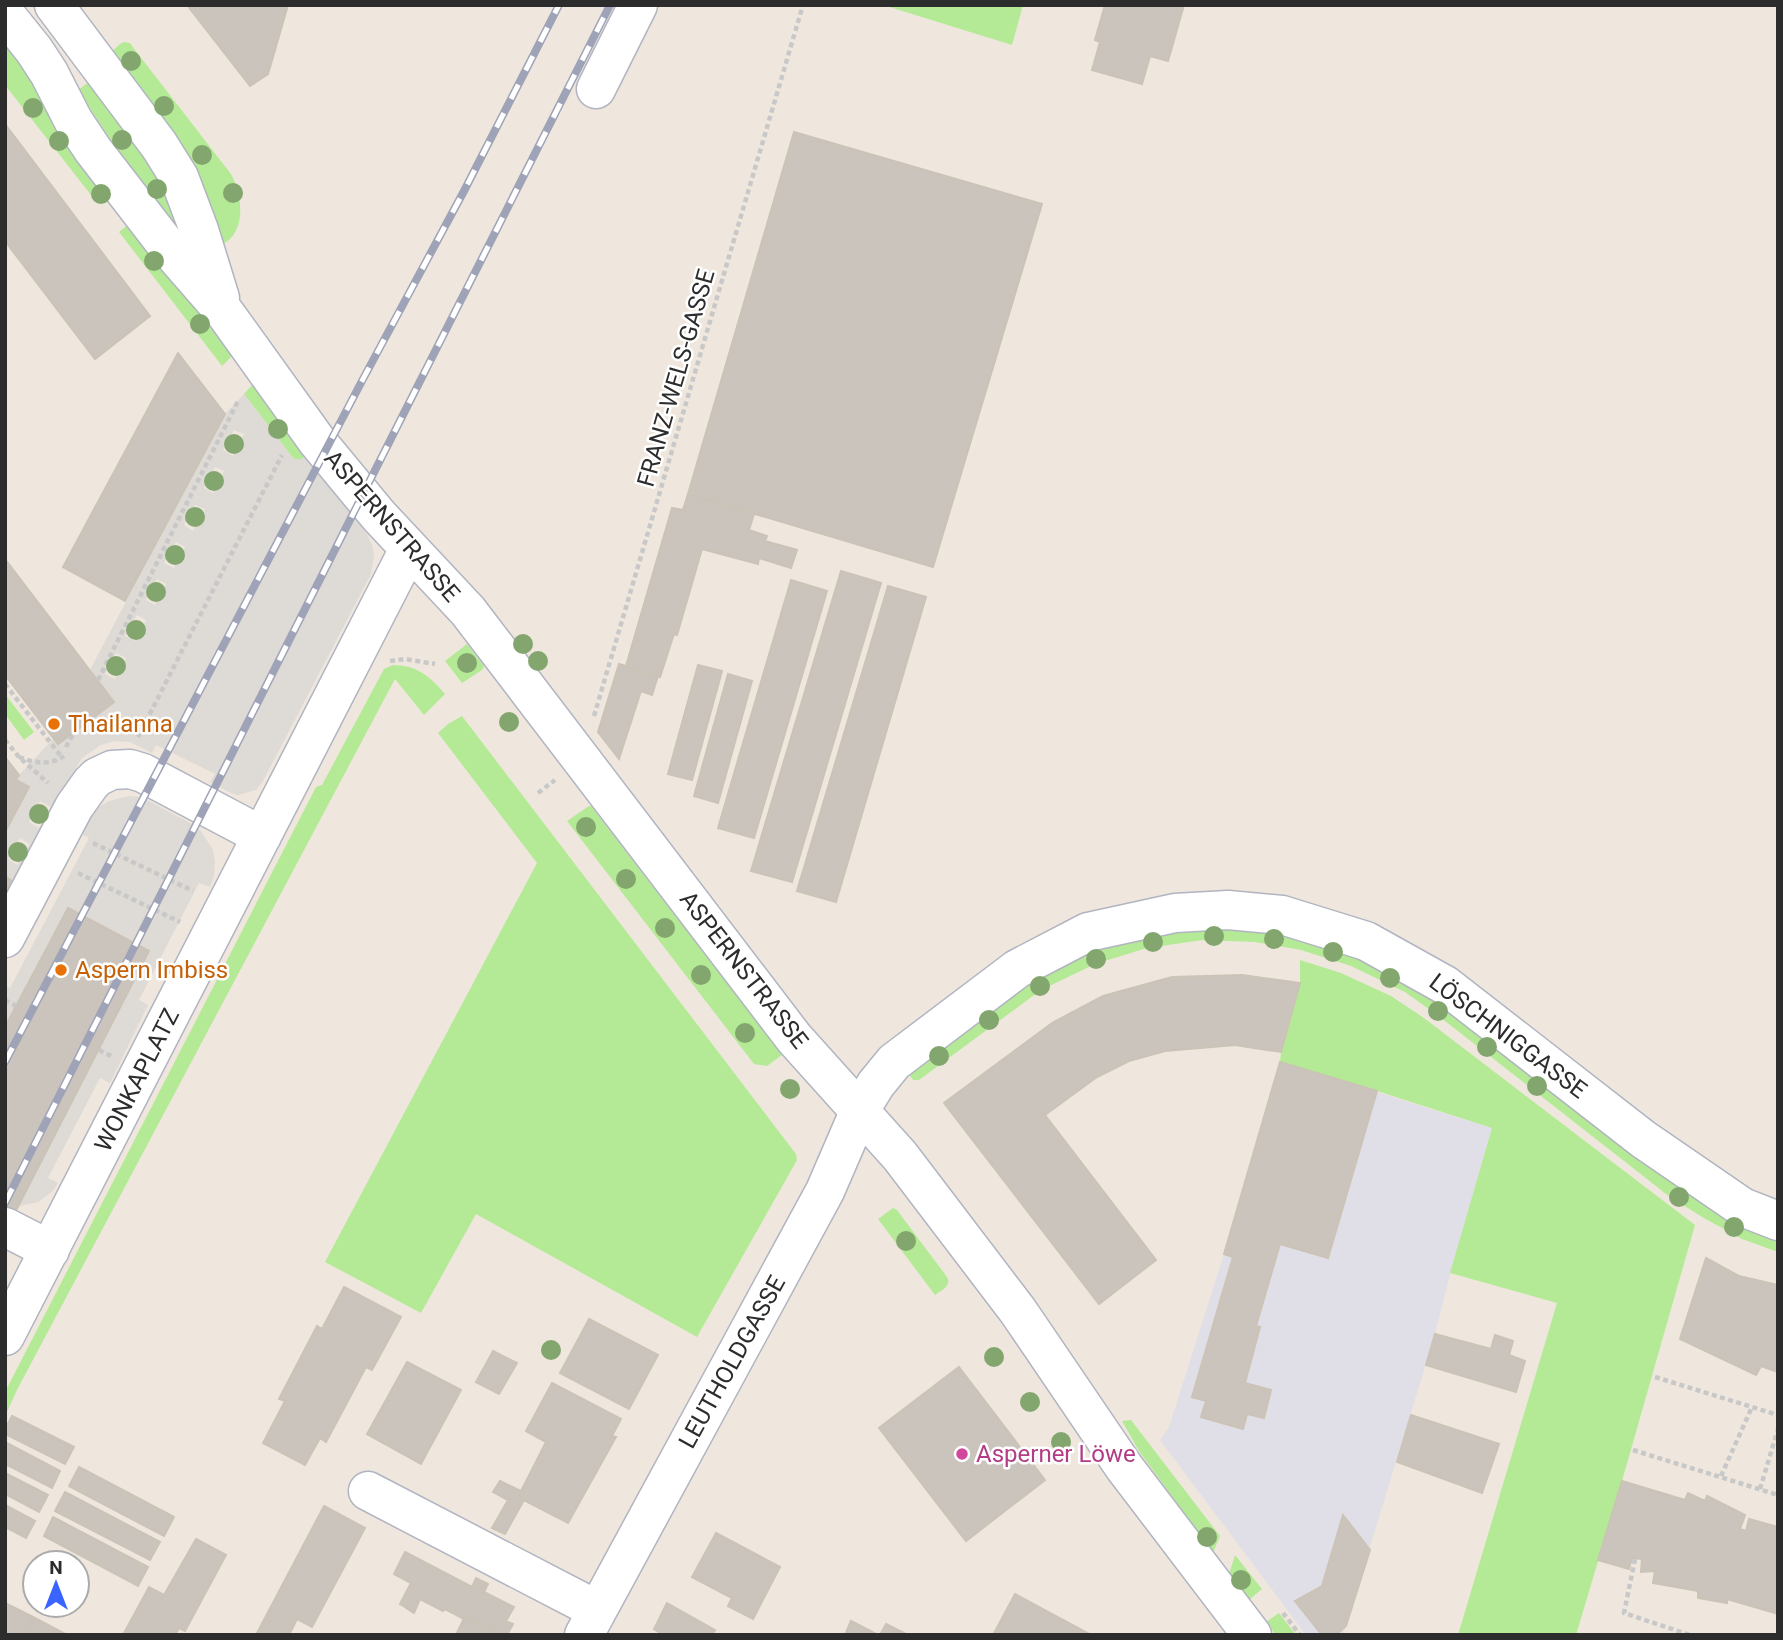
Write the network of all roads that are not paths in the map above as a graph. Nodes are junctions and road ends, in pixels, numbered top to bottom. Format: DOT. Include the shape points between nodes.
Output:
graph roads {
  1 [pos="54,5"];
  2 [pos="638,5"];
  3 [pos="5,14"];
  4 [pos="596,89"];
  5 [pos="225,313"];
  6 [pos="410,549"];
  7 [pos="262,836"];
  8 [pos="5,938"];
  9 [pos="860,1110"];
  10 [pos="1778,1221"];
  11 [pos="5,1227"];
  12 [pos="50,1250"];
  13 [pos="5,1336"];
  14 [pos="368,1491"];
  15 [pos="590,1623"];
  16 [pos="1252,1635"];
  1 -- 5 [label="street, ASPERNSTRASSE" via="179,177"];
  2 -- 4 [label="street"];
  3 -- 5 [label="street, ASPERNSTRASSE" via="49,73 93,150"];
  5 -- 6 [label="street, ASPERNSTRASSE" via="317,441"];
  6 -- 7 [label="street, WONKAPLATZ"];
  6 -- 9 [label="street, ASPERNSTRASSE" via="468,611 794,1038"];
  7 -- 8 [label="street" via="143,772 122,769 104,773 74,807"];
  7 -- 12 [label="street, WONKAPLATZ"];
  9 -- 10 [label="street, LÖSCHNIGGASSE" via="894,1062 1017,969 1088,932 1175,913 1228,910 1282,915 1366,941 1445,985 1643,1139 1742,1207"];
  9 -- 15 [label="street, LEUTHOLDGASSE" via="825,1191"];
  9 -- 16 [label="street, ASPERNSTRASSE" via="1018,1311 1124,1467"];
  11 -- 12 [label="street"];
  12 -- 13 [label="street, WONKAPLATZ"];
  14 -- 15 [label="street, LEUTHOLDGASSE"];
}
